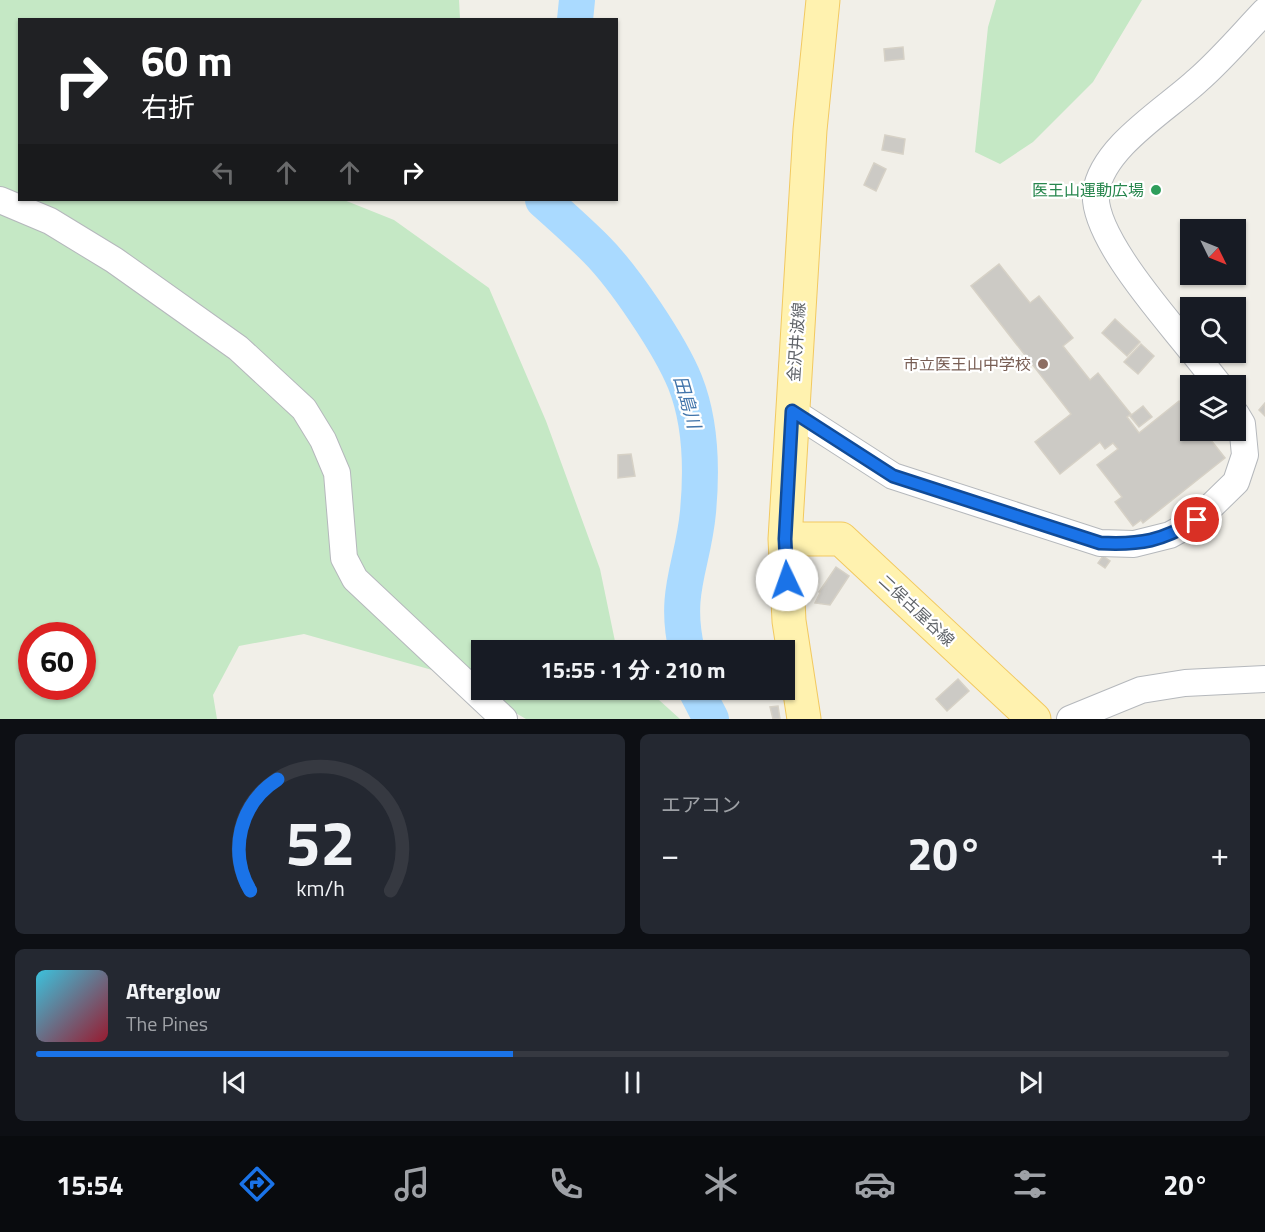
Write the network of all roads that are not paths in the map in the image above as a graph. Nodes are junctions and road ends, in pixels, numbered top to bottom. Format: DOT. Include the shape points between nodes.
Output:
graph roads {
  1 [pos="823,0"];
  2 [pos="1265,11"];
  3 [pos="0,200"];
  4 [pos="1180,336"];
  5 [pos="1202,363"];
  6 [pos="1211,375"];
  7 [pos="792,411"];
  8 [pos="1244,441"];
  9 [pos="785,539"];
  10 [pos="1265,679"];
  11 [pos="504,719"];
  12 [pos="804,719"];
  13 [pos="1034,719"];
  14 [pos="1070,719"];
  1 -- 7 [label="main road, 金沢井波線" via="810,130"];
  2 -- 4 [label="street" via="1199,80 1135,132 1102,170 1095,194 1100,218 1126,268"];
  3 -- 11 [label="street" via="50,221 114,260 238,348 304,409 337,473 344,558 355,579"];
  5 -- 6 [label="street"];
  7 -- 8 [label="street" via="893,476 1100,543 1134,544 1170,535 1197,520 1236,482 1245,455"];
  7 -- 9 [label="main road, 金沢井波線"];
  9 -- 12 [label="main road, 金沢井波線" via="789,621"];
  9 -- 13 [label="main road, 二俣古屋谷線" via="841,538"];
  10 -- 14 [label="street" via="1185,683 1141,690"];
}
